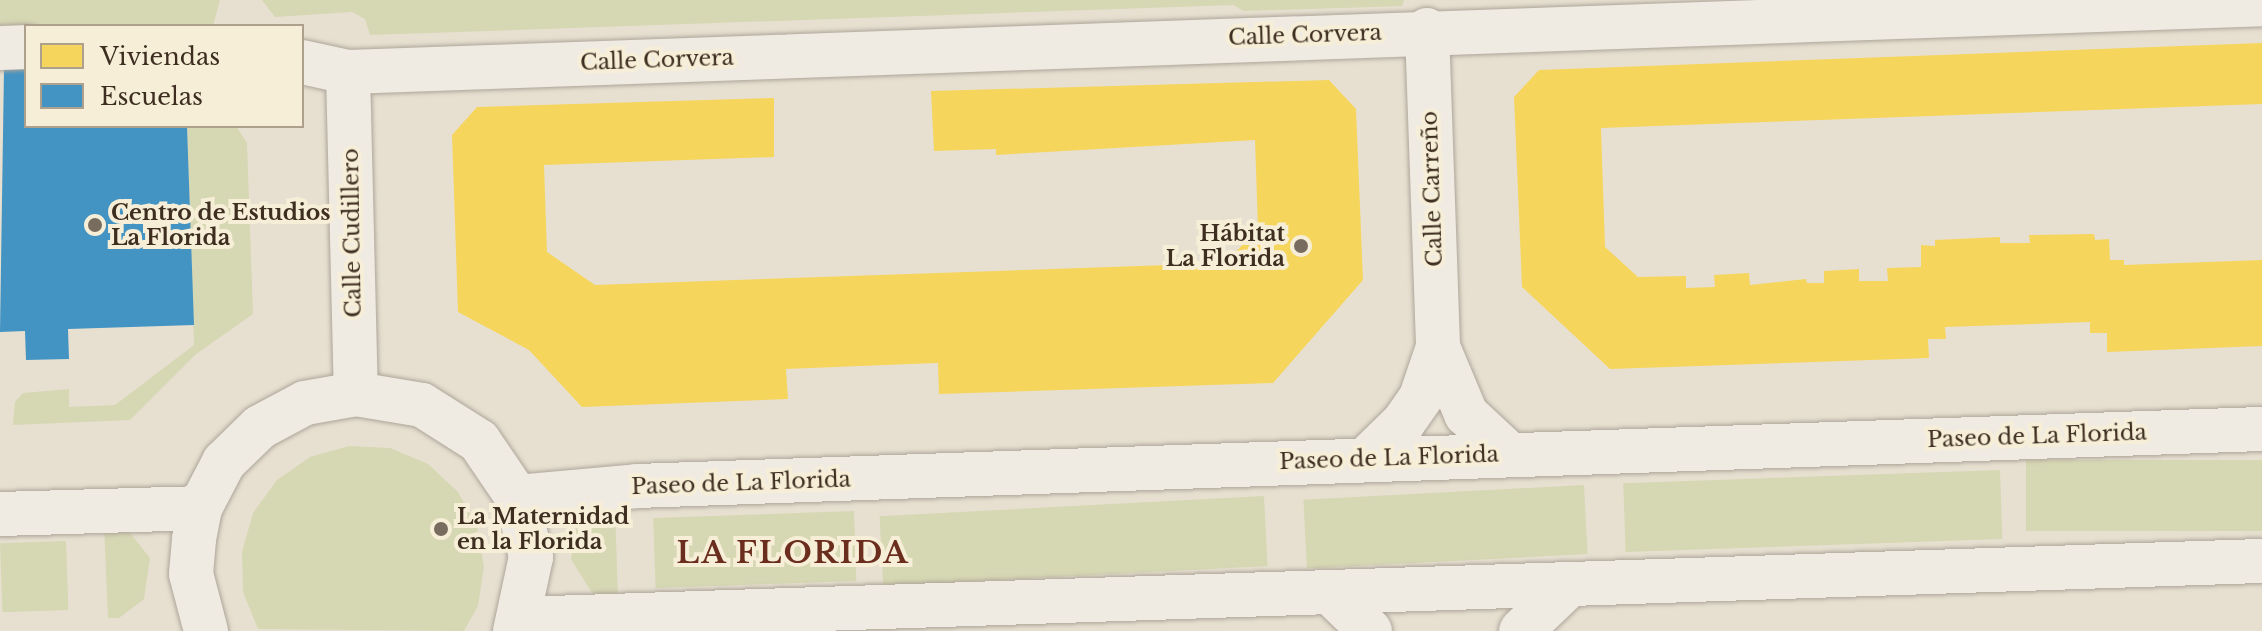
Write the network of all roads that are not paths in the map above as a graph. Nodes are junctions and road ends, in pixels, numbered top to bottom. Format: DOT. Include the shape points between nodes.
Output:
graph roads {
  1 [pos="2262,4"];
  2 [pos="1427,30"];
  3 [pos="24,47"];
  4 [pos="0,48"];
  5 [pos="304,62"];
  6 [pos="348,72"];
  7 [pos="1438,347"];
  8 [pos="356,394"];
  9 [pos="2262,429"];
  10 [pos="1510,455"];
  11 [pos="1366,459"];
  12 [pos="517,497"];
  13 [pos="200,508"];
  14 [pos="0,514"];
  15 [pos="2262,561"];
  16 [pos="1568,586"];
  17 [pos="1332,594"];
  18 [pos="518,625"];
  19 [pos="206,631"];
  20 [pos="1370,631"];
  21 [pos="1521,631"];
  1 -- 2 [label="street, Calle Corvera"];
  2 -- 6 [label="street, Calle Corvera"];
  2 -- 7 [label="street, Calle Carreño"];
  3 -- 4 [label="street"];
  5 -- 6 [label="street, Calle Corvera"];
  6 -- 8 [label="street, Calle Cudillero"];
  7 -- 10 [label="street" via="1466,414"];
  7 -- 11 [label="street" via="1421,397"];
  8 -- 12 [label="street" via="422,405 479,441"];
  8 -- 13 [label="street" via="305,403 260,427 224,462"];
  9 -- 10 [label="street, Paseo de La Florida"];
  10 -- 11 [label="street, Paseo de La Florida"];
  11 -- 12 [label="street, Paseo de La Florida" via="637,486"];
  12 -- 18 [label="street" via="531,557"];
  13 -- 14 [label="street"];
  13 -- 19 [label="street" via="191,574"];
  15 -- 16 [label="street"];
  16 -- 17 [label="street"];
  16 -- 21 [label="street"];
  17 -- 18 [label="street"];
  17 -- 20 [label="street"];
}
